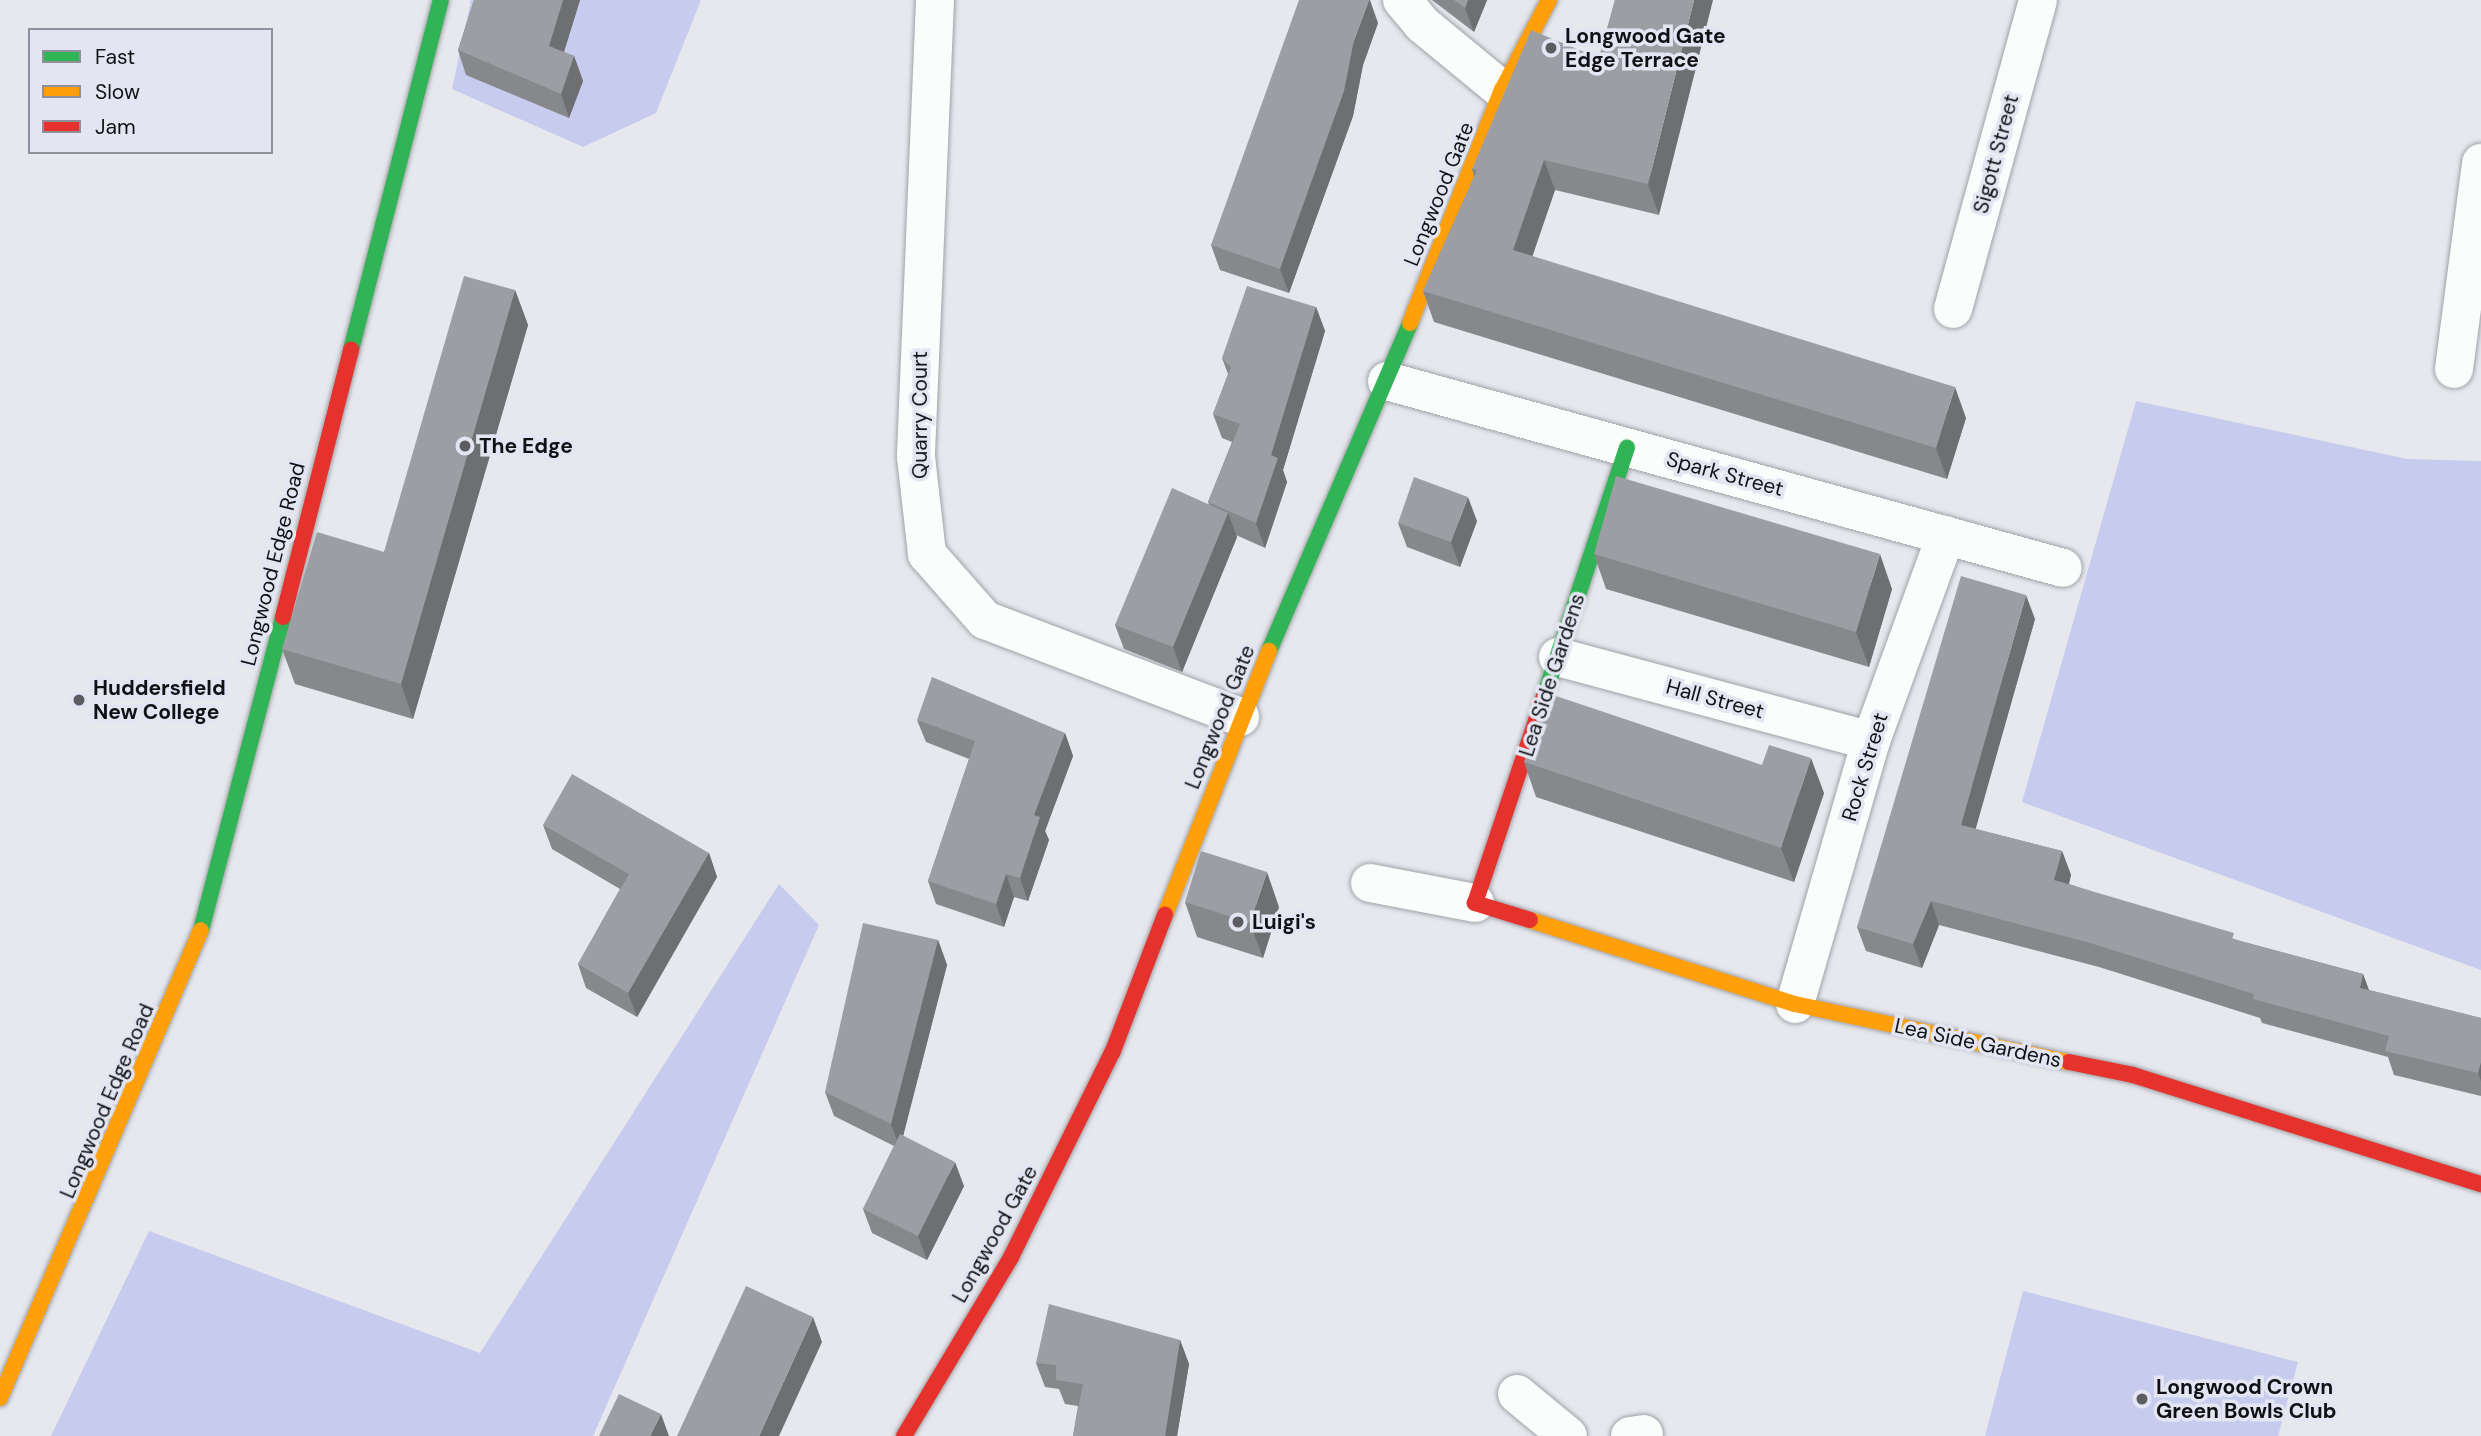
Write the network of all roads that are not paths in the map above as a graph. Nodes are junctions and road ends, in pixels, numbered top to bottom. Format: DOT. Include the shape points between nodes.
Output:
graph roads {
  1 [pos="441,0"];
  2 [pos="935,0"];
  3 [pos="1402,0"];
  4 [pos="1549,0"];
  5 [pos="2038,0"];
  6 [pos="1502,90"];
  7 [pos="2481,163"];
  8 [pos="1953,309"];
  9 [pos="2470,326"];
  10 [pos="2454,369"];
  11 [pos="1387,381"];
  12 [pos="1626,447"];
  13 [pos="1946,535"];
  14 [pos="2063,569"];
  15 [pos="1558,657"];
  16 [pos="1240,717"];
  17 [pos="1871,741"];
  18 [pos="1370,883"];
  19 [pos="1475,903"];
  20 [pos="1795,1004"];
  21 [pos="2481,1184"];
  22 [pos="1517,1394"];
  23 [pos="0,1398"];
  24 [pos="904,1436"];
  25 [pos="1568,1436"];
  1 -- 23 [label="street, Longwood Edge Road" via="206,919"];
  2 -- 16 [label="street, Quarry Court" via="916,457 927,554 985,620"];
  3 -- 6 [label="street" via="1422,24"];
  4 -- 6 [label="street, Longwood Gate"];
  5 -- 8 [label="street, Sigott Street"];
  6 -- 11 [label="street, Longwood Gate"];
  7 -- 9 [label="street"];
  9 -- 10 [label="street"];
  11 -- 12 [label="street, Spark Street"];
  11 -- 16 [label="street, Longwood Gate"];
  12 -- 13 [label="street, Spark Street"];
  12 -- 15 [label="street, Lea Side Gardens"];
  13 -- 14 [label="street, Spark Street"];
  13 -- 17 [label="street, Rock Street"];
  15 -- 17 [label="street, Hall Street"];
  15 -- 19 [label="street, Lea Side Gardens"];
  16 -- 24 [label="street, Longwood Gate" via="1113,1051 1011,1256"];
  17 -- 20 [label="street, Rock Street"];
  18 -- 19 [label="street, Lea Side Gardens"];
  19 -- 20 [label="street, Lea Side Gardens"];
  20 -- 21 [label="street, Lea Side Gardens" via="2133,1075"];
  22 -- 25 [label="street"];
}
